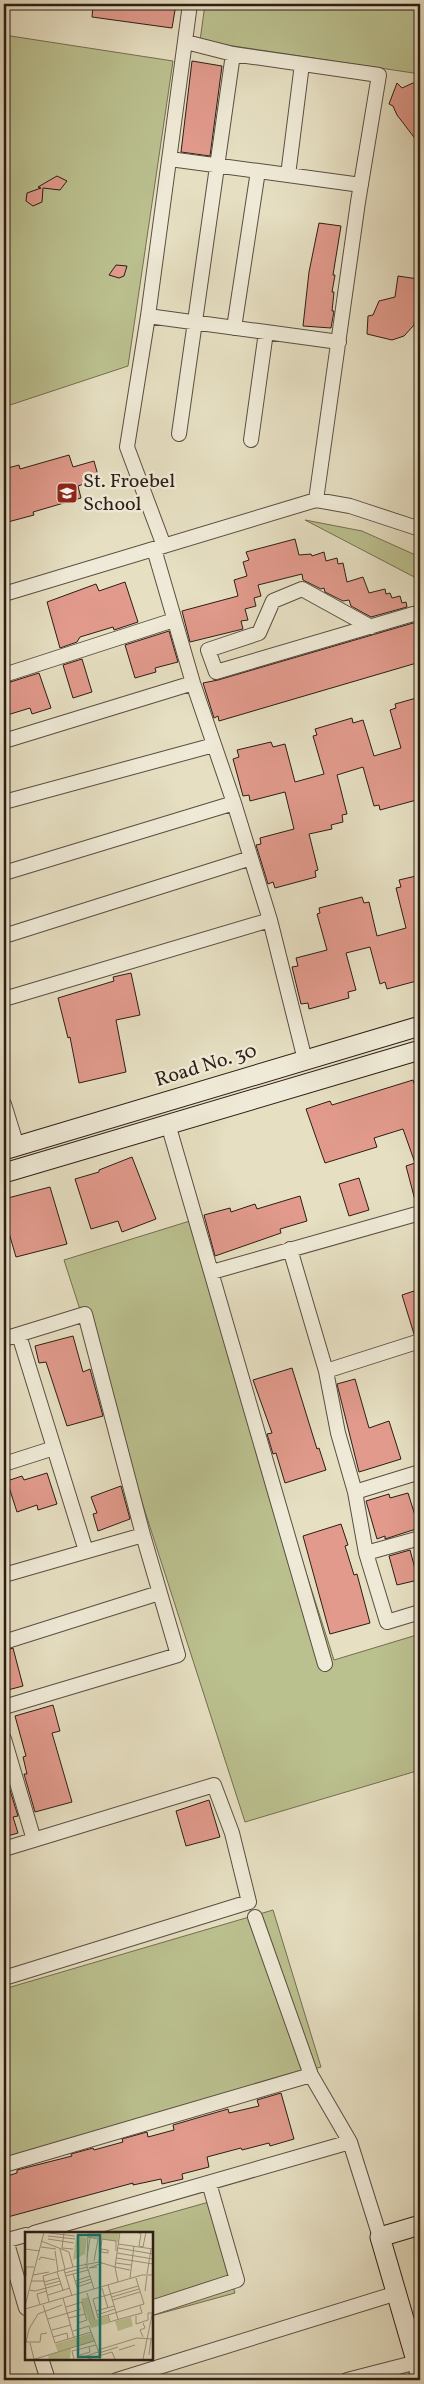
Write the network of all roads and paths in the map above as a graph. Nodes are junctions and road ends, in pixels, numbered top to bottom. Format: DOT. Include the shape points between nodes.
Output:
graph roads {
  1 [pos="190,4"];
  2 [pos="186,42"];
  3 [pos="233,54"];
  4 [pos="302,64"];
  5 [pos="170,159"];
  6 [pos="216,166"];
  7 [pos="258,171"];
  8 [pos="288,175"];
  9 [pos="361,185"];
  10 [pos="148,316"];
  11 [pos="195,322"];
  12 [pos="234,328"];
  13 [pos="266,332"];
  14 [pos="340,342"];
  15 [pos="179,434"];
  16 [pos="251,440"];
  17 [pos="316,500"];
  18 [pos="420,528"];
  19 [pos="159,547"];
  20 [pos="4,594"];
  21 [pos="420,610"];
  22 [pos="174,620"];
  23 [pos="371,627"];
  24 [pos="4,675"];
  25 [pos="193,683"];
  26 [pos="4,741"];
  27 [pos="214,745"];
  28 [pos="4,802"];
  29 [pos="234,803"];
  30 [pos="251,858"];
  31 [pos="4,873"];
  32 [pos="270,920"];
  33 [pos="4,936"];
  34 [pos="4,999"];
  35 [pos="420,1026"];
  36 [pos="420,1050"];
  37 [pos="306,1060"];
  38 [pos="4,1104"];
  39 [pos="168,1124"];
  40 [pos="10,1148"];
  41 [pos="4,1173"];
  42 [pos="420,1213"];
  43 [pos="290,1249"];
  44 [pos="212,1272"];
  45 [pos="19,1335"];
  46 [pos="4,1339"];
  47 [pos="420,1341"];
  48 [pos="326,1371"];
  49 [pos="54,1448"];
  50 [pos="4,1464"];
  51 [pos="420,1472"];
  52 [pos="355,1492"];
  53 [pos="143,1535"];
  54 [pos="420,1538"];
  55 [pos="86,1551"];
  56 [pos="366,1553"];
  57 [pos="4,1575"];
  58 [pos="159,1592"];
  59 [pos="420,1612"];
  60 [pos="4,1642"];
  61 [pos="325,1664"];
  62 [pos="4,1707"];
  63 [pos="4,1739"];
  64 [pos="34,1840"];
  65 [pos="4,1849"];
  66 [pos="255,1918"];
  67 [pos="4,1978"];
  68 [pos="311,2074"];
  69 [pos="350,2142"];
  70 [pos="4,2165"];
  71 [pos="209,2183"];
  72 [pos="420,2225"];
  73 [pos="38,2232"];
  74 [pos="25,2235"];
  75 [pos="380,2237"];
  76 [pos="5,2241"];
  77 [pos="397,2293"];
  78 [pos="25,2305"];
  79 [pos="152,2308"];
  80 [pos="41,2359"];
  81 [pos="418,2368"];
  82 [pos="48,2380"];
  83 [pos="117,2380"];
  84 [pos="347,2380"];
  1 -- 2 [label="street"];
  2 -- 3 [label="street"];
  2 -- 5 [label="street"];
  3 -- 4 [label="street"];
  3 -- 6 [label="street"];
  4 -- 8 [label="street"];
  4 -- 9 [label="street" via="379,75"];
  5 -- 6 [label="street"];
  5 -- 10 [label="street"];
  6 -- 7 [label="street"];
  6 -- 11 [label="street"];
  7 -- 8 [label="street"];
  7 -- 12 [label="street"];
  8 -- 9 [label="street"];
  9 -- 14 [label="street"];
  10 -- 11 [label="street"];
  10 -- 19 [label="street" via="127,447"];
  11 -- 12 [label="street"];
  11 -- 15 [label="street"];
  12 -- 13 [label="street"];
  13 -- 14 [label="street"];
  13 -- 16 [label="street"];
  14 -- 17 [label="street"];
  17 -- 18 [label="street" via="350,506"];
  17 -- 19 [label="street"];
  19 -- 20 [label="street"];
  19 -- 22 [label="street"];
  21 -- 23 [label="street"];
  22 -- 24 [label="street"];
  22 -- 25 [label="street"];
  23 -- 23 [label="street" via="216,672 208,650 259,633 273,601 302,589"];
  25 -- 26 [label="street"];
  25 -- 27 [label="street"];
  27 -- 28 [label="street"];
  27 -- 29 [label="street"];
  29 -- 30 [label="street"];
  29 -- 31 [label="street"];
  30 -- 32 [label="street"];
  30 -- 33 [label="street"];
  32 -- 34 [label="street"];
  32 -- 37 [label="street"];
  35 -- 37 [label="street, Road No. 30"];
  36 -- 39 [label="street"];
  37 -- 40 [label="street, Road No. 30"];
  38 -- 40 [label="street"];
  39 -- 41 [label="street"];
  39 -- 44 [label="street"];
  42 -- 43 [label="street"];
  43 -- 44 [label="street"];
  43 -- 48 [label="street"];
  44 -- 61 [label="street"];
  45 -- 46 [label="street"];
  45 -- 49 [label="street"];
  45 -- 53 [label="street" via="85,1314"];
  47 -- 48 [label="street"];
  48 -- 52 [label="street" via="338,1433"];
  49 -- 50 [label="street"];
  49 -- 55 [label="street"];
  51 -- 52 [label="street"];
  52 -- 56 [label="street"];
  53 -- 55 [label="street"];
  53 -- 58 [label="street"];
  54 -- 56 [label="street"];
  55 -- 57 [label="street"];
  56 -- 59 [label="street" via="387,1622"];
  58 -- 60 [label="street"];
  58 -- 62 [label="street" via="178,1654"];
  63 -- 64 [label="street"];
  64 -- 65 [label="street"];
  64 -- 67 [label="street" via="214,1785 232,1833 249,1902"];
  66 -- 68 [label="street"];
  68 -- 69 [label="street"];
  68 -- 70 [label="street"];
  69 -- 71 [label="street"];
  69 -- 75 [label="street"];
  71 -- 73 [label="street"];
  71 -- 79 [label="street" via="237,2280"];
  72 -- 75 [label="street"];
  74 -- 76 [label="street"];
  75 -- 77 [label="street"];
  76 -- 78 [label="street"];
  77 -- 81 [label="street"];
  77 -- 83 [label="street"];
  80 -- 82 [label="street"];
  81 -- 84 [label="street"];
}
